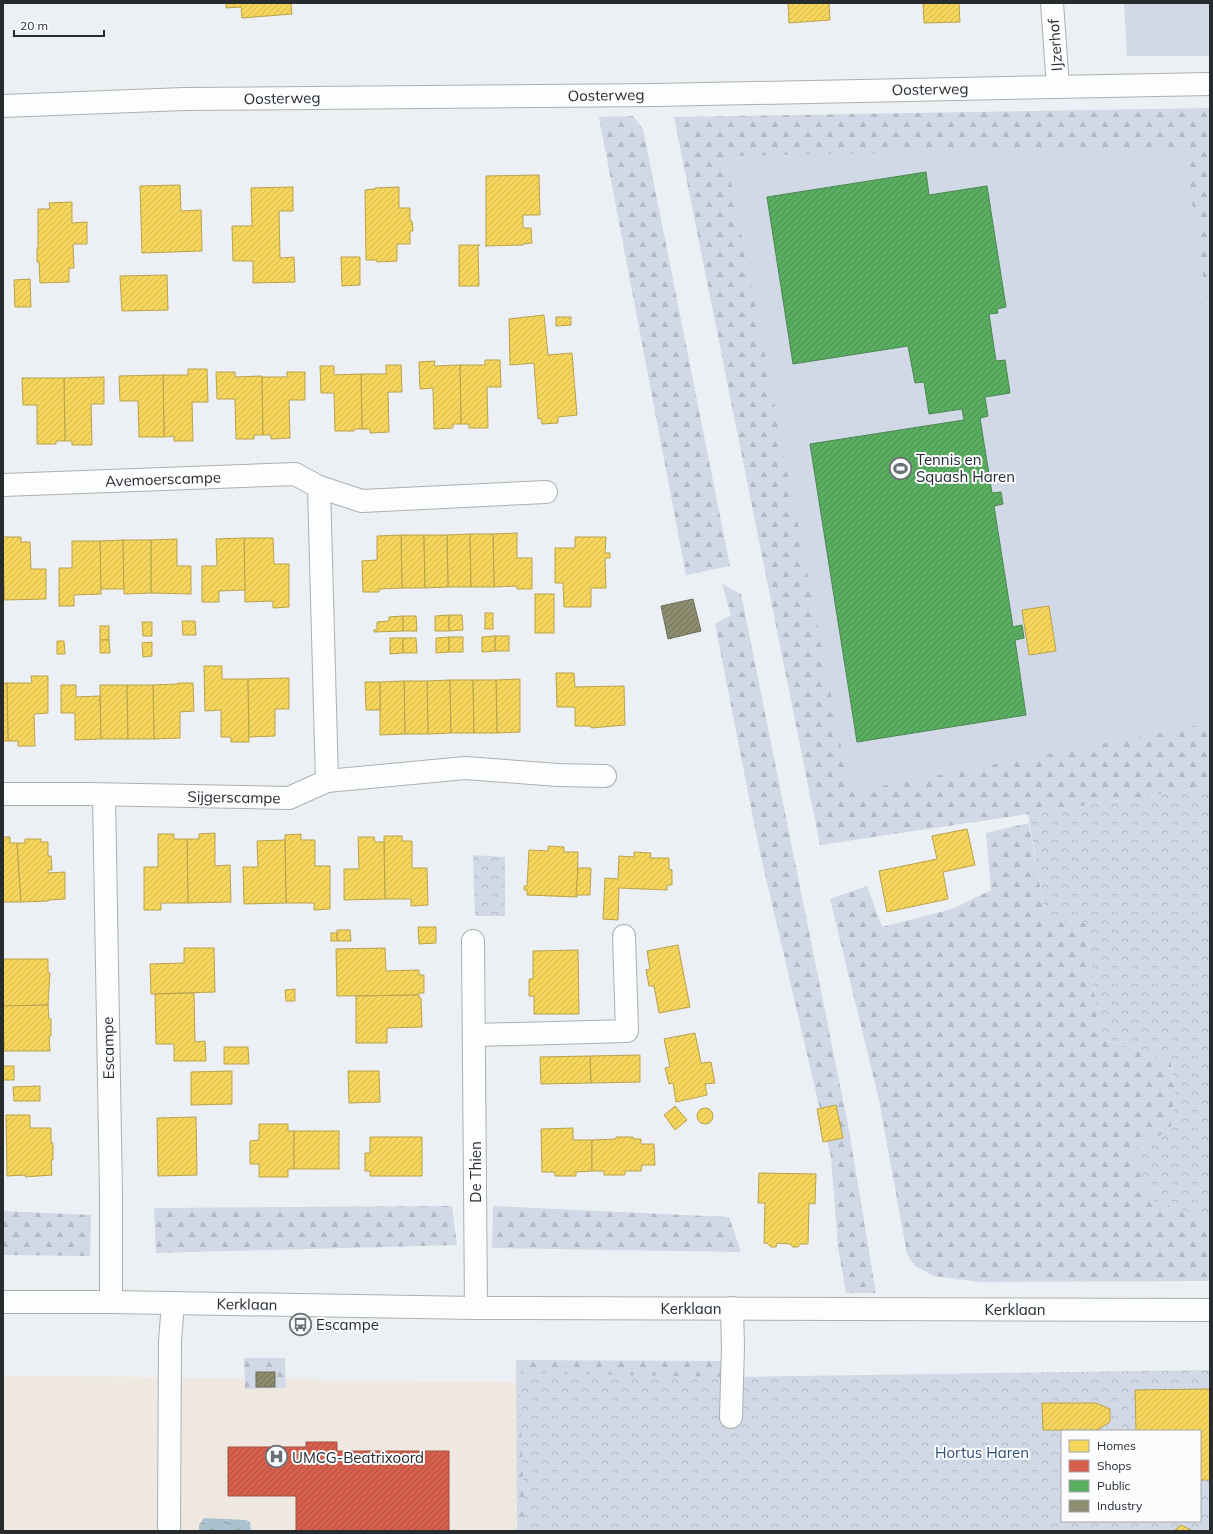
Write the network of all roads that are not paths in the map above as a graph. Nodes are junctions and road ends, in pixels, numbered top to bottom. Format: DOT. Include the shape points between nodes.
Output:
graph roads {
  1 [pos="1052,3"];
  2 [pos="1210,84"];
  3 [pos="1058,87"];
  4 [pos="3,106"];
  5 [pos="3,485"];
  6 [pos="319,487"];
  7 [pos="546,492"];
  8 [pos="605,776"];
  9 [pos="327,781"];
  10 [pos="3,794"];
  11 [pos="104,795"];
  12 [pos="624,936"];
  13 [pos="473,941"];
  14 [pos="475,1035"];
  15 [pos="3,1302"];
  16 [pos="111,1302"];
  17 [pos="173,1303"];
  18 [pos="476,1308"];
  19 [pos="732,1308"];
  20 [pos="1210,1310"];
  21 [pos="731,1417"];
  22 [pos="169,1531"];
  1 -- 3 [label="street, IJzerhof"];
  2 -- 3 [label="street, Oosterweg"];
  3 -- 4 [label="street, Oosterweg" via="656,95 184,99"];
  5 -- 6 [label="street, Avemoerscampe" via="295,474"];
  6 -- 7 [label="street, Avemoerscampe" via="362,501"];
  6 -- 9 [label="street"];
  8 -- 9 [label="street, Sijgerscampe" via="465,768"];
  9 -- 11 [label="street, Sijgerscampe" via="289,798"];
  10 -- 11 [label="street, Sijgerscampe"];
  11 -- 16 [label="street, Escampe"];
  12 -- 14 [label="street" via="627,1031"];
  13 -- 14 [label="street, De Thien"];
  14 -- 18 [label="street, De Thien"];
  15 -- 16 [label="street, Kerklaan"];
  16 -- 17 [label="street, Kerklaan"];
  17 -- 18 [label="street, Kerklaan"];
  17 -- 22 [label="street" via="170,1341"];
  18 -- 19 [label="street, Kerklaan"];
  19 -- 20 [label="street, Kerklaan"];
  19 -- 21 [label="street"];
}
